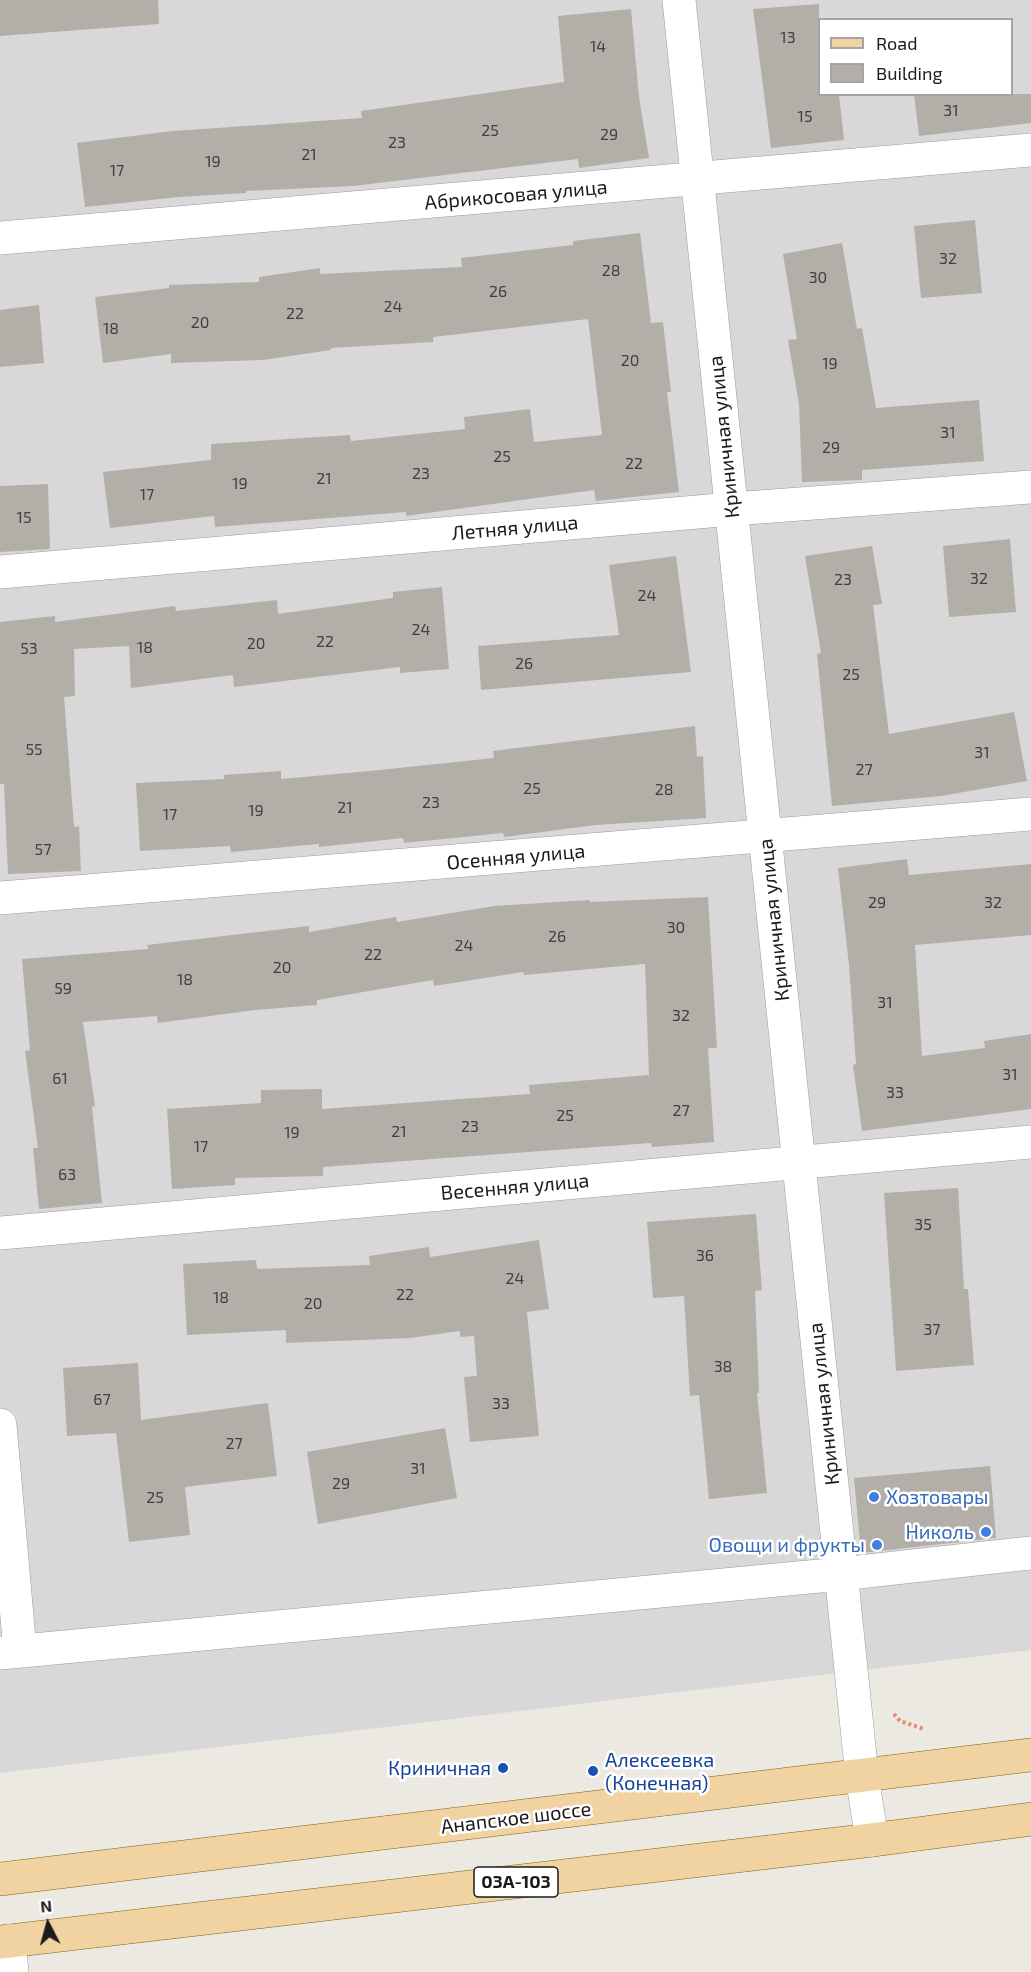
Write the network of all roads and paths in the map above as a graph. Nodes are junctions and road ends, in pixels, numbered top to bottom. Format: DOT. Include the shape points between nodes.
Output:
graph roads {
  1 [pos="679,0"];
  2 [pos="1031,150"];
  3 [pos="698,180"];
  4 [pos="0,238"];
  5 [pos="1031,487"];
  6 [pos="732,509"];
  7 [pos="0,572"];
  8 [pos="1031,814"];
  9 [pos="765,837"];
  10 [pos="0,898"];
  11 [pos="1031,1142"];
  12 [pos="799,1162"];
  13 [pos="0,1233"];
  14 [pos="0,1425"];
  15 [pos="1031,1553"];
  16 [pos="842,1574"];
  17 [pos="10,1652"];
  18 [pos="887,1705"];
  19 [pos="929,1731"];
  20 [pos="1031,1755"];
  21 [pos="862,1776"];
  22 [pos="1031,1819"];
  23 [pos="872,1840"];
  24 [pos="0,1879"];
  25 [pos="7,1952"];
  1 -- 3 [label="street, Криничная улица"];
  2 -- 3 [label="street, Абрикосовая улица"];
  3 -- 4 [label="street, Абрикосовая улица"];
  3 -- 6 [label="street, Криничная улица"];
  5 -- 6 [label="street, Летняя улица"];
  6 -- 7 [label="street, Летняя улица"];
  6 -- 9 [label="street, Криничная улица"];
  8 -- 9 [label="street, Осенняя улица"];
  9 -- 10 [label="street, Осенняя улица"];
  9 -- 12 [label="street, Криничная улица"];
  11 -- 12 [label="street, Весенняя улица"];
  12 -- 13 [label="street, Весенняя улица"];
  12 -- 16 [label="street, Криничная улица"];
  14 -- 17 [label="street"];
  15 -- 16 [label="street"];
  16 -- 17 [label="street"];
  16 -- 21 [label="street, Криничная улица"];
  18 -- 19 [label="path" via="900,1720"];
  20 -- 21 [label="main road, Анапское шоссе"];
  21 -- 23 [label="street, Криничная улица"];
  21 -- 24 [label="main road, Анапское шоссе"];
  22 -- 23 [label="main road, 03А-103"];
  23 -- 25 [label="main road, 03А-103"];
}
